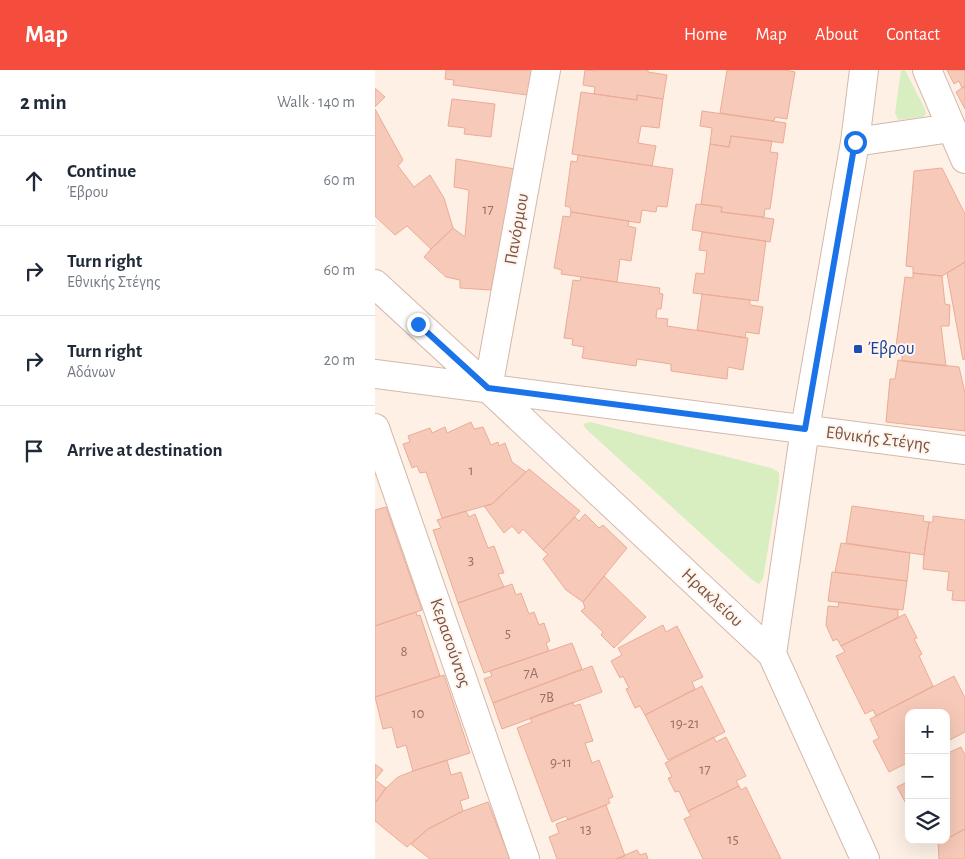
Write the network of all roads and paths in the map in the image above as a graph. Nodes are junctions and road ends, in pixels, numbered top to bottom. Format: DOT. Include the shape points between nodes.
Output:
graph roads {
  1 [pos="546,70"];
  2 [pos="864,70"];
  3 [pos="927,70"];
  4 [pos="951,128"];
  5 [pos="855,142"];
  6 [pos="965,159"];
  7 [pos="375,284"];
  8 [pos="375,374"];
  9 [pos="488,388"];
  10 [pos="375,428"];
  11 [pos="805,429"];
  12 [pos="965,450"];
  13 [pos="772,654"];
  14 [pos="525,859"];
  15 [pos="865,859"];
  1 -- 9 [label="street, Πανόρμου"];
  2 -- 5 [label="street"];
  3 -- 4 [label="street"];
  4 -- 5 [label="street"];
  4 -- 6 [label="street"];
  5 -- 11 [label="street"];
  7 -- 9 [label="street, Ηρακλείου"];
  8 -- 9 [label="street, Εθνικής Στέγης"];
  9 -- 11 [label="street, Εθνικής Στέγης"];
  9 -- 13 [label="street, Ηρακλείου"];
  10 -- 14 [label="street, Κερασούντος"];
  11 -- 12 [label="street, Εθνικής Στέγης"];
  11 -- 13 [label="street"];
  13 -- 15 [label="street, Ηρακλείου"];
}
